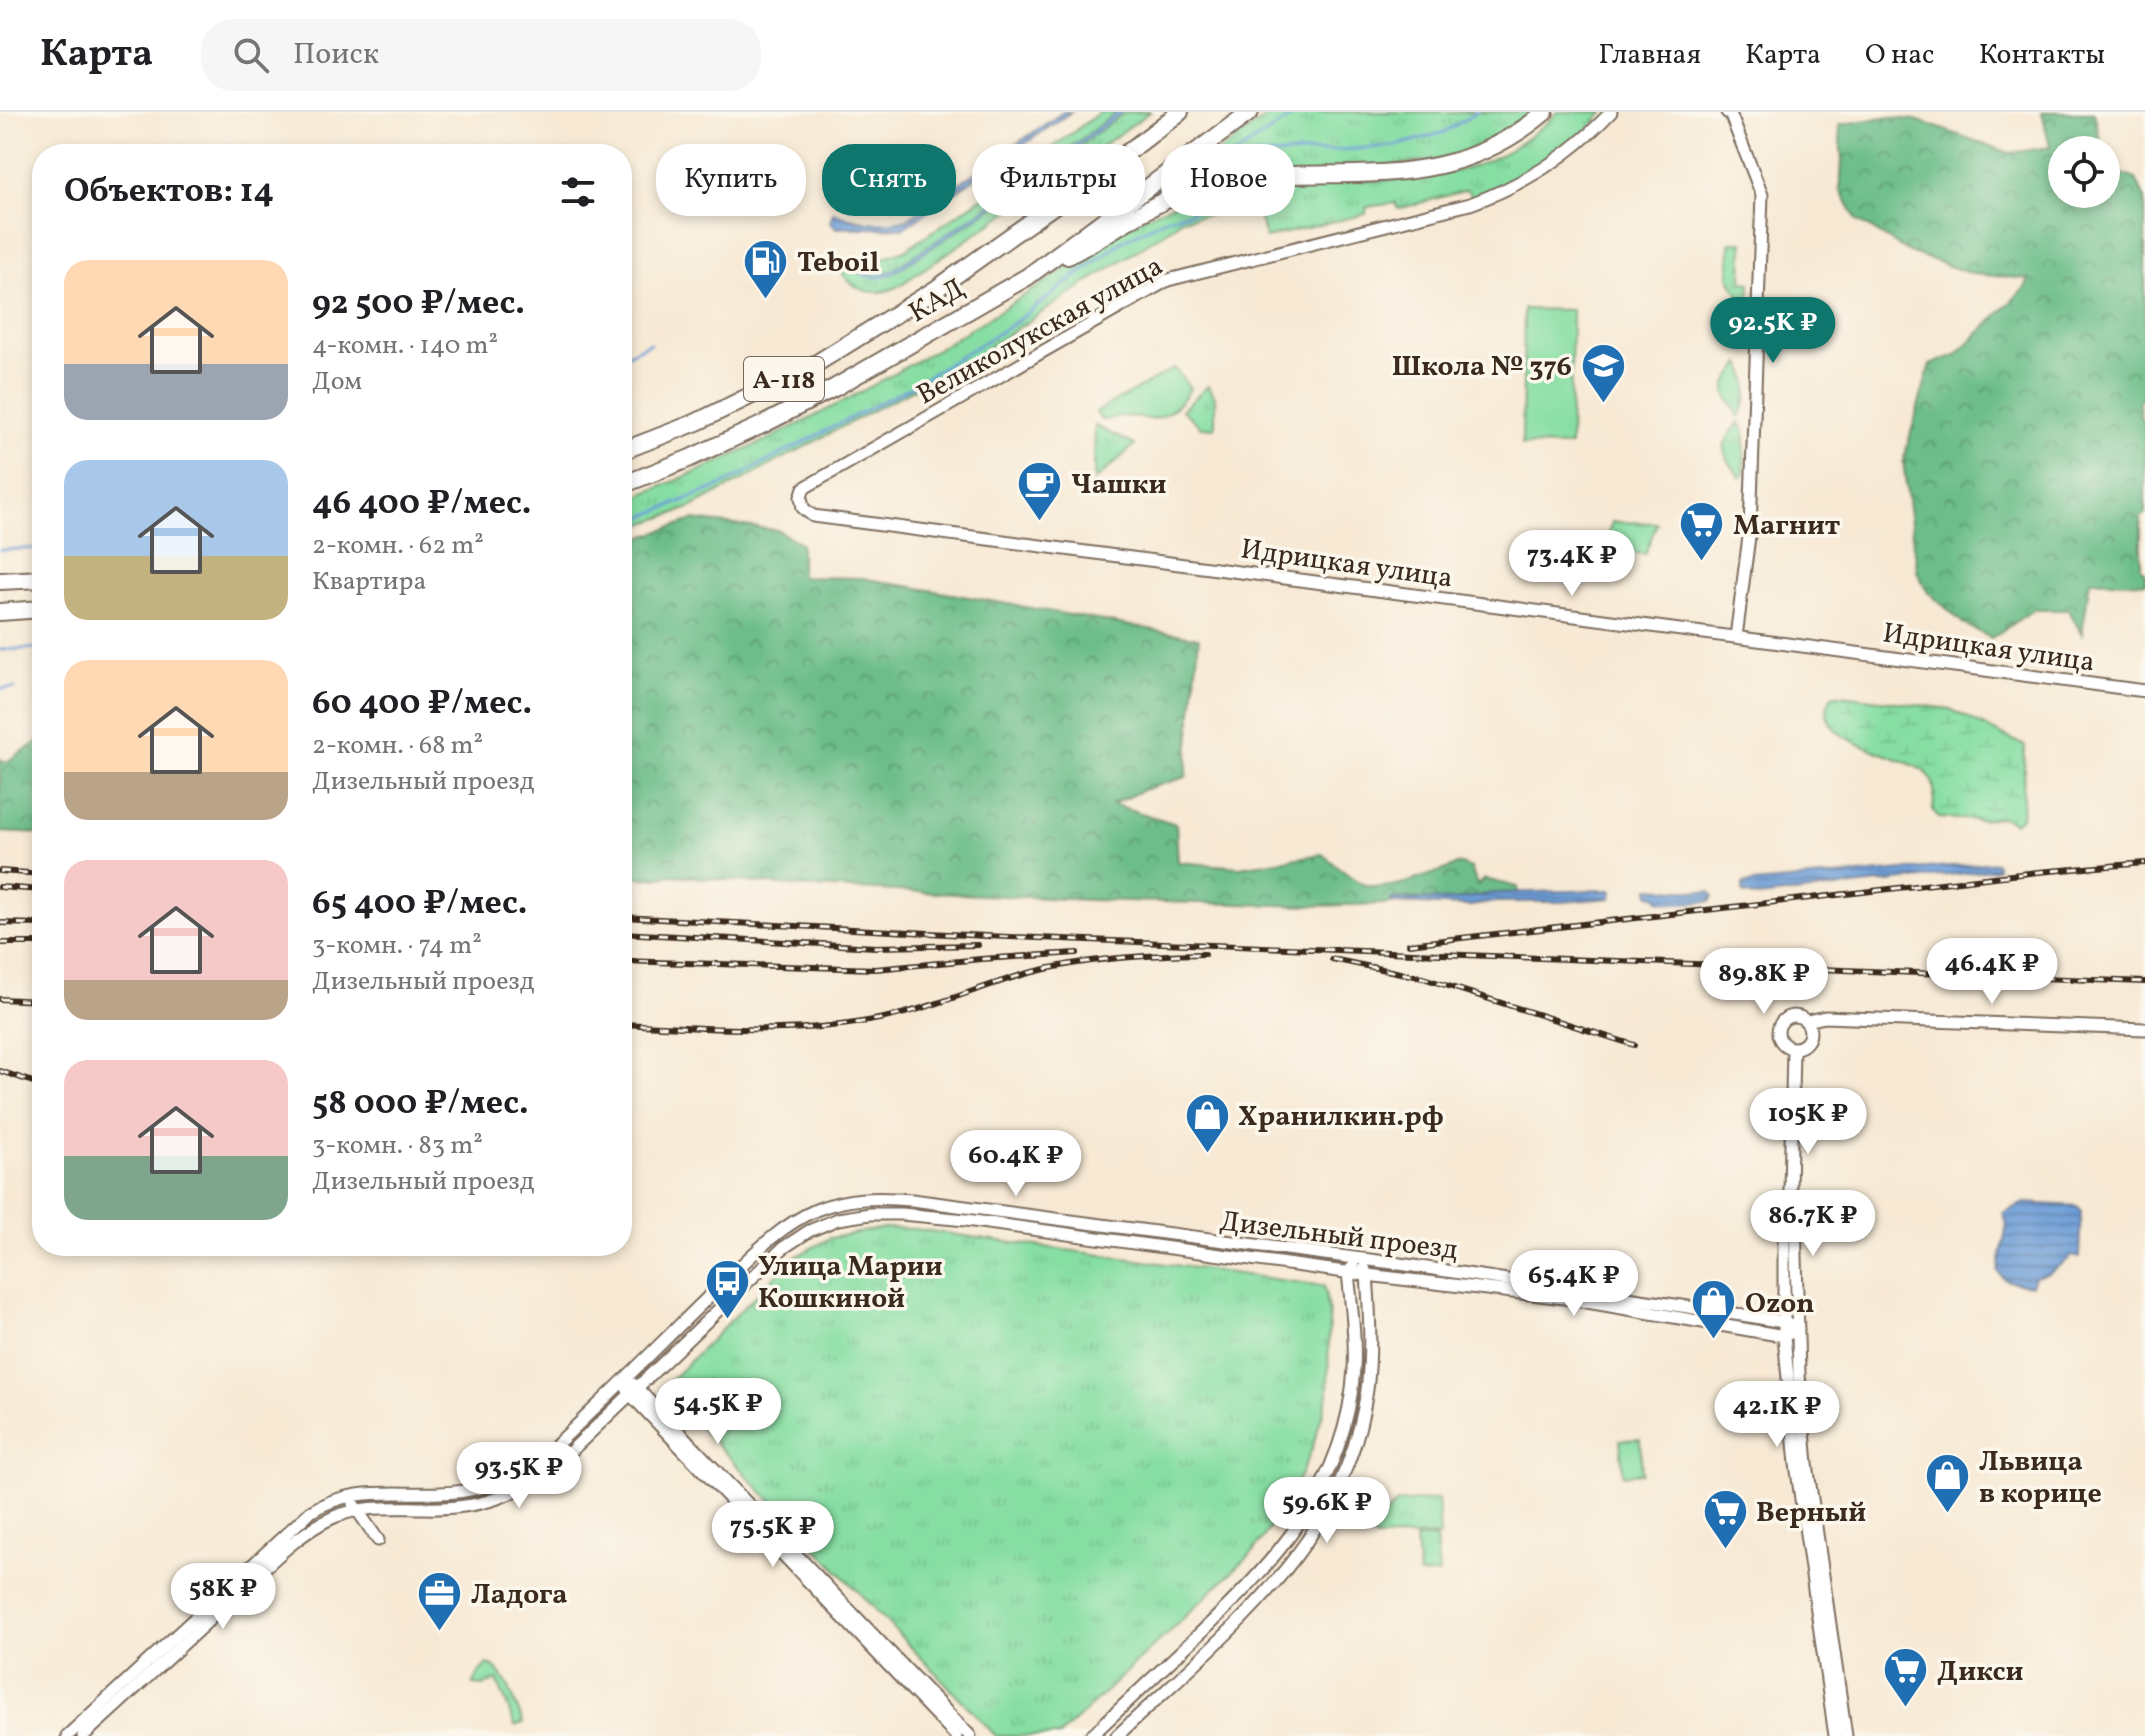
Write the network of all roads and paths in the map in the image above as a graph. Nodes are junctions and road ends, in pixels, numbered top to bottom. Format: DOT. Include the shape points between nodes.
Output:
graph roads {
  1 [pos="1180,112"];
  2 [pos="1250,112"];
  3 [pos="1545,112"];
  4 [pos="1611,112"];
  5 [pos="1727,112"];
  6 [pos="1027,277"];
  7 [pos="632,447"];
  8 [pos="632,481"];
  9 [pos="804,488"];
  10 [pos="32,579"];
  11 [pos="0,581"];
  12 [pos="32,610"];
  13 [pos="0,612"];
  14 [pos="1736,637"];
  15 [pos="2145,691"];
  16 [pos="1807,1021"];
  17 [pos="2145,1029"];
  18 [pos="1793,1048"];
  19 [pos="1790,1191"];
  20 [pos="1360,1259"];
  21 [pos="1348,1272"];
  22 [pos="1367,1275"];
  23 [pos="1783,1322"];
  24 [pos="1798,1329"];
  25 [pos="1784,1336"];
  26 [pos="624,1380"];
  27 [pos="634,1390"];
  28 [pos="348,1495"];
  29 [pos="357,1510"];
  30 [pos="378,1540"];
  31 [pos="67,1736"];
  32 [pos="83,1736"];
  33 [pos="956,1736"];
  34 [pos="970,1736"];
  35 [pos="1091,1736"];
  36 [pos="1117,1736"];
  37 [pos="1835,1736"];
  38 [pos="1846,1736"];
  1 -- 7 [label="highway, КАД / А-118" via="936,289 817,363 697,422"];
  2 -- 6 [label="highway, КАД / А-118"];
  3 -- 6 [label="highway" via="1485,152 1438,167 1249,179 1197,188"];
  4 -- 9 [label="street, Великолукская улица" via="1569,153 1500,193 1168,280"];
  5 -- 14 [label="street" via="1762,195 1750,529"];
  6 -- 8 [label="highway, КАД / А-118" via="778,417"];
  9 -- 14 [label="street, Идрицкая улица" via="803,508 813,516"];
  10 -- 11 [label="highway"];
  12 -- 13 [label="highway"];
  14 -- 15 [label="street, Идрицкая улица"];
  16 -- 17 [label="street" via="1825,1017"];
  16 -- 18 [label="street" via="1809,1039"];
  16 -- 18 [label="street" via="1790,1016 1780,1024 1781,1042"];
  18 -- 19 [label="street"];
  19 -- 23 [label="street" via="1784,1215"];
  19 -- 24 [label="street"];
  20 -- 21 [label="street"];
  20 -- 22 [label="street"];
  20 -- 23 [label="street, Дизельный проезд"];
  20 -- 26 [label="street, Дизельный проезд" via="912,1200 855,1200 815,1211 778,1233"];
  21 -- 22 [label="street, Дизельный проезд"];
  21 -- 27 [label="street, Дизельный проезд" via="966,1220 891,1213 849,1216 783,1248"];
  21 -- 35 [label="street" via="1354,1335 1350,1396 1334,1455 1309,1509 1245,1591"];
  22 -- 25 [label="street, Дизельный проезд" via="1564,1298"];
  22 -- 36 [label="street" via="1367,1391 1353,1448 1331,1503 1275,1584"];
  23 -- 24 [label="street, Дизельный проезд"];
  23 -- 25 [label="street"];
  24 -- 25 [label="street"];
  24 -- 38 [label="street" via="1808,1474"];
  25 -- 37 [label="street" via="1796,1464"];
  26 -- 27 [label="street"];
  26 -- 28 [label="street, Дизельный проезд" via="549,1451 505,1480 454,1492"];
  27 -- 29 [label="street, Дизельный проезд" via="552,1468 515,1492 460,1507"];
  27 -- 33 [label="street"];
  27 -- 34 [label="street"];
  28 -- 29 [label="street"];
  28 -- 31 [label="street, Дизельный проезд" via="319,1506 293,1525"];
  29 -- 30 [label="street"];
  29 -- 32 [label="street, Дизельный проезд" via="324,1522 273,1562"];
}
